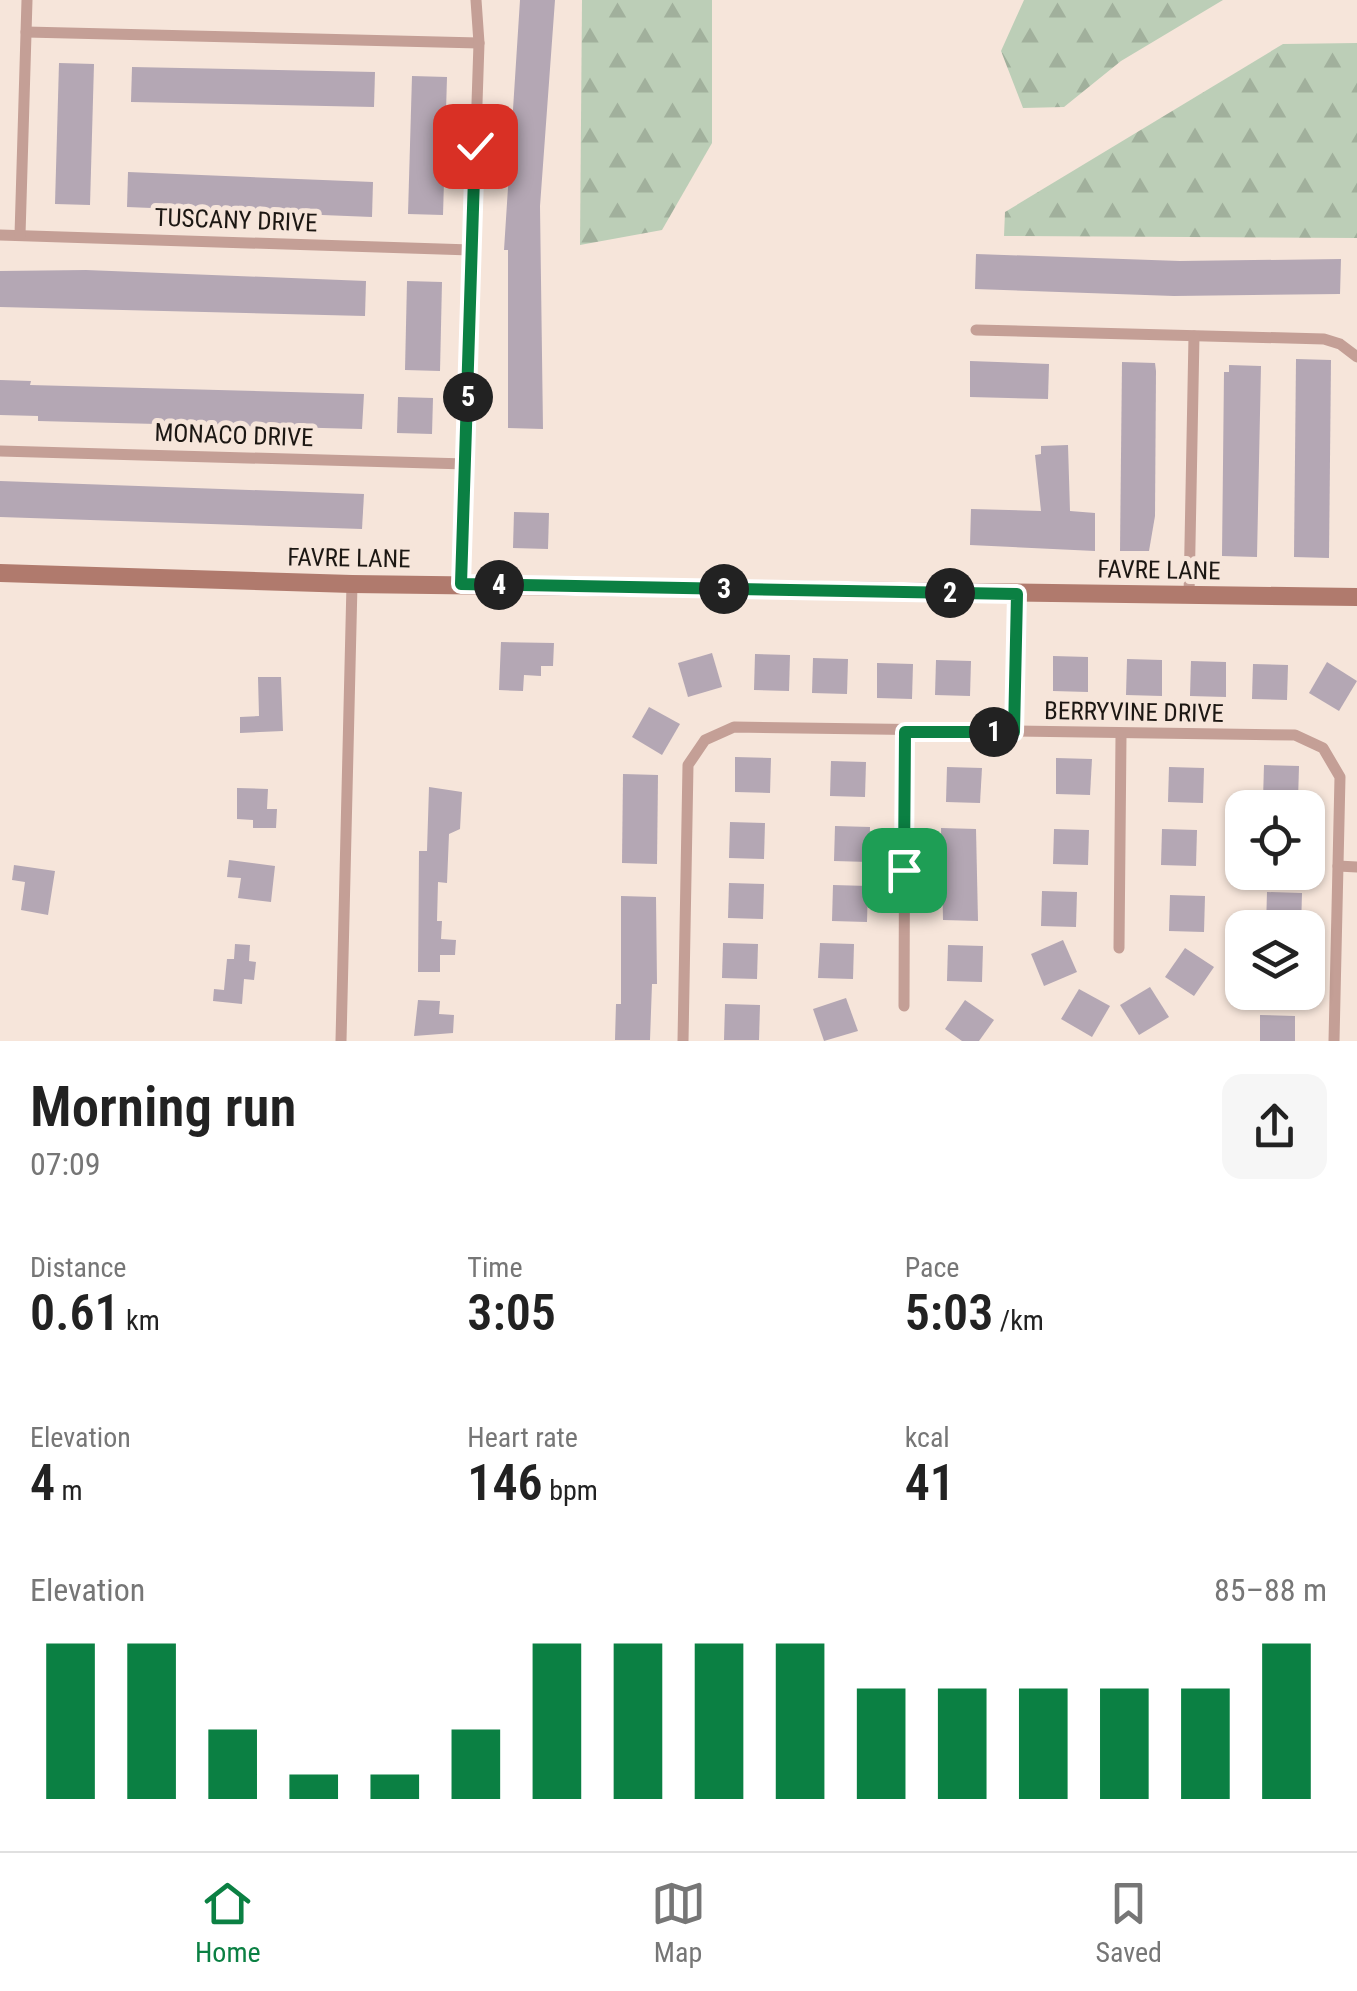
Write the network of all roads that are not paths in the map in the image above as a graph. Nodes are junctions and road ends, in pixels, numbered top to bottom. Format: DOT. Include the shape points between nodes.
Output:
graph roads {
  1 [pos="27,0"];
  2 [pos="476,0"];
  3 [pos="26,32"];
  4 [pos="480,43"];
  5 [pos="0,235"];
  6 [pos="20,235"];
  7 [pos="471,250"];
  8 [pos="976,330"];
  9 [pos="1194,336"];
  10 [pos="1357,357"];
  11 [pos="0,451"];
  12 [pos="466,464"];
  13 [pos="0,573"];
  14 [pos="1357,583"];
  15 [pos="352,584"];
  16 [pos="461,584"];
  17 [pos="1017,594"];
  18 [pos="1189,596"];
  19 [pos="1357,597"];
  20 [pos="905,732"];
  21 [pos="1014,732"];
  22 [pos="1121,736"];
  23 [pos="1338,866"];
  24 [pos="1357,866"];
  25 [pos="1119,948"];
  26 [pos="904,1006"];
  27 [pos="341,1041"];
  28 [pos="683,1041"];
  29 [pos="1334,1041"];
  1 -- 3 [label="street"];
  2 -- 4 [label="street"];
  3 -- 4 [label="street"];
  3 -- 6 [label="street"];
  4 -- 7 [label="street"];
  5 -- 6 [label="street, TUSCANY DRIVE"];
  6 -- 7 [label="street, TUSCANY DRIVE"];
  7 -- 12 [label="street"];
  8 -- 9 [label="street"];
  9 -- 10 [label="street" via="1324,339"];
  9 -- 18 [label="street"];
  11 -- 12 [label="street, MONACO DRIVE"];
  12 -- 16 [label="street"];
  13 -- 15 [label="street, FAVRE LANE"];
  14 -- 19 [label="street"];
  15 -- 16 [label="street, FAVRE LANE"];
  15 -- 27 [label="street"];
  16 -- 17 [label="street, FAVRE LANE"];
  17 -- 18 [label="street, FAVRE LANE"];
  17 -- 21 [label="street"];
  18 -- 19 [label="street, FAVRE LANE"];
  20 -- 21 [label="street, BERRYVINE DRIVE"];
  20 -- 26 [label="street"];
  20 -- 28 [label="street, BERRYVINE DRIVE" via="734,728 705,740 688,766"];
  21 -- 22 [label="street, BERRYVINE DRIVE"];
  22 -- 23 [label="street, BERRYVINE DRIVE" via="1295,735 1323,748 1340,778"];
  22 -- 25 [label="street"];
  23 -- 24 [label="street"];
  23 -- 29 [label="street"];
}
